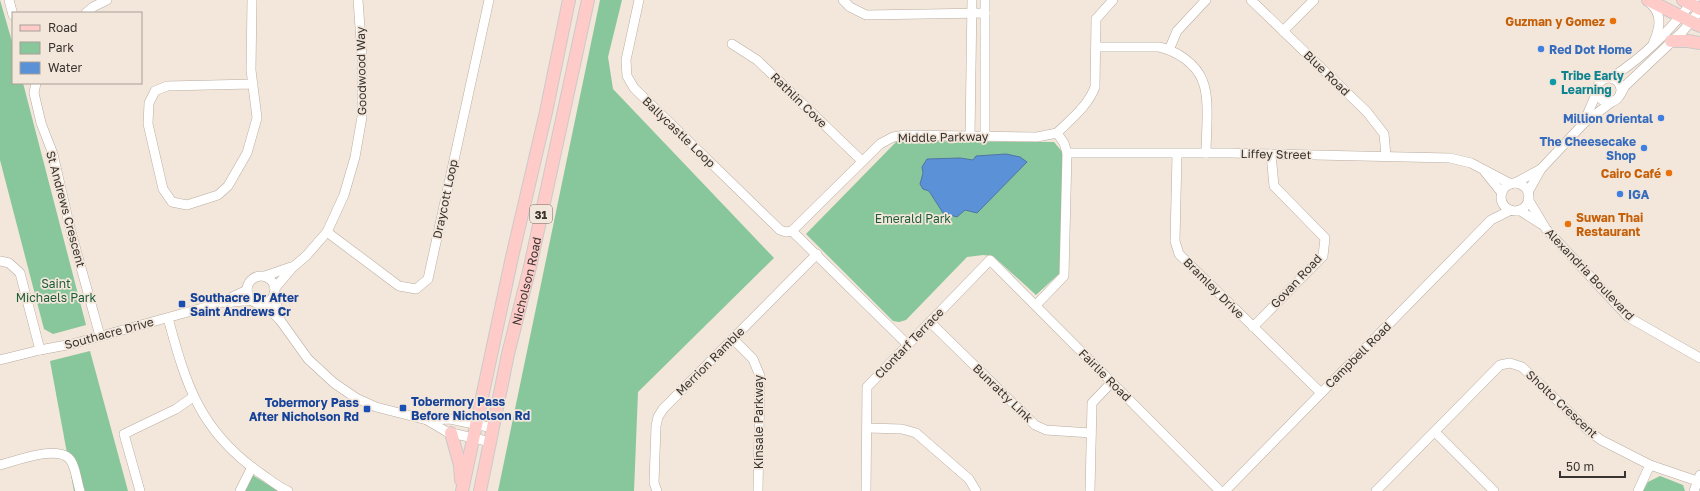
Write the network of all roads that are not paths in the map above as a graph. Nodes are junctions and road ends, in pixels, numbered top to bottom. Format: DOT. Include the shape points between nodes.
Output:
graph roads {
  1 [pos="10,0"];
  2 [pos="107,0"];
  3 [pos="252,0"];
  4 [pos="358,0"];
  5 [pos="489,0"];
  6 [pos="569,0"];
  7 [pos="588,0"];
  8 [pos="639,0"];
  9 [pos="843,0"];
  10 [pos="972,0"];
  11 [pos="985,0"];
  12 [pos="1113,0"];
  13 [pos="1206,0"];
  14 [pos="1251,0"];
  15 [pos="1314,0"];
  16 [pos="1647,0"];
  17 [pos="1694,5"];
  18 [pos="12,12"];
  19 [pos="87,12"];
  20 [pos="972,14"];
  21 [pos="985,14"];
  22 [pos="1690,22"];
  23 [pos="1283,31"];
  24 [pos="1671,41"];
  25 [pos="1700,43"];
  26 [pos="732,44"];
  27 [pos="1096,47"];
  28 [pos="1652,47"];
  29 [pos="1169,50"];
  30 [pos="1611,78"];
  31 [pos="36,84"];
  32 [pos="252,84"];
  33 [pos="1597,92"];
  34 [pos="1616,98"];
  35 [pos="1584,123"];
  36 [pos="1057,133"];
  37 [pos="970,136"];
  38 [pos="985,136"];
  39 [pos="1067,153"];
  40 [pos="1206,153"];
  41 [pos="1177,154"];
  42 [pos="1271,154"];
  43 [pos="1386,156"];
  44 [pos="862,161"];
  45 [pos="1483,169"];
  46 [pos="1540,169"];
  47 [pos="1513,183"];
  48 [pos="1502,195"];
  49 [pos="1528,196"];
  50 [pos="1515,210"];
  51 [pos="1491,220"];
  52 [pos="1542,224"];
  53 [pos="792,231"];
  54 [pos="327,232"];
  55 [pos="817,254"];
  56 [pos="990,260"];
  57 [pos="0,261"];
  58 [pos="293,267"];
  59 [pos="265,276"];
  60 [pos="247,290"];
  61 [pos="275,291"];
  62 [pos="252,300"];
  63 [pos="263,303"];
  64 [pos="217,304"];
  65 [pos="1036,305"];
  66 [pos="168,318"];
  67 [pos="280,320"];
  68 [pos="930,322"];
  69 [pos="1253,327"];
  70 [pos="100,336"];
  71 [pos="733,339"];
  72 [pos="907,344"];
  73 [pos="40,350"];
  74 [pos="1700,358"];
  75 [pos="0,360"];
  76 [pos="1112,382"];
  77 [pos="1321,393"];
  78 [pos="193,397"];
  79 [pos="427,420"];
  80 [pos="477,425"];
  81 [pos="493,428"];
  82 [pos="867,428"];
  83 [pos="1435,432"];
  84 [pos="451,433"];
  85 [pos="1091,434"];
  86 [pos="474,438"];
  87 [pos="490,442"];
  88 [pos="0,465"];
  89 [pos="1650,465"];
  90 [pos="252,468"];
  91 [pos="1699,478"];
  92 [pos="80,491"];
  93 [pos="140,491"];
  94 [pos="240,491"];
  95 [pos="288,491"];
  96 [pos="462,491"];
  97 [pos="480,491"];
  98 [pos="657,491"];
  99 [pos="758,491"];
  100 [pos="866,491"];
  101 [pos="976,491"];
  102 [pos="1090,491"];
  103 [pos="1220,491"];
  104 [pos="1225,491"];
  105 [pos="1376,491"];
  106 [pos="1494,491"];
  107 [pos="1638,491"];
  108 [pos="1694,491"];
  1 -- 18 [label="street"];
  2 -- 19 [label="street"];
  3 -- 32 [label="street"];
  4 -- 54 [label="street, Goodwood Way" via="362,55 362,117 344,195"];
  5 -- 54 [label="street, Draycott Loop" via="428,279 416,289 399,286"];
  6 -- 80 [label="main road, Nicholson Road / 31"];
  7 -- 81 [label="main road, Nicholson Road / 31"];
  8 -- 53 [label="street, Ballycastle Loop" via="626,60 627,76 634,88 780,230"];
  9 -- 20 [label="street" via="850,7 866,15"];
  10 -- 20 [label="street"];
  11 -- 21 [label="street"];
  12 -- 27 [label="street" via="1097,17"];
  13 -- 29 [label="street" via="1177,31"];
  14 -- 23 [label="street, Blue Road"];
  15 -- 23 [label="street"];
  16 -- 22 [label="main road"];
  16 -- 28 [label="street" via="1658,14 1659,25"];
  17 -- 22 [label="street, Campbell Road"];
  20 -- 21 [label="street"];
  20 -- 37 [label="street"];
  21 -- 38 [label="street"];
  22 -- 24 [label="street, Campbell Road"];
  22 -- 28 [label="street, Campbell Road"];
  23 -- 43 [label="street, Blue Road" via="1367,112 1384,134"];
  24 -- 25 [label="main road" via="1688,40"];
  24 -- 34 [label="street, Campbell Road"];
  26 -- 44 [label="street, Rathlin Cove" via="757,60"];
  27 -- 29 [label="street" via="1159,47"];
  27 -- 36 [label="street" via="1095,87 1092,94"];
  28 -- 30 [label="street, Campbell Road"];
  29 -- 40 [label="street" via="1194,68 1203,82 1206,100"];
  30 -- 33 [label="street" via="1600,81"];
  30 -- 34 [label="street" via="1620,87"];
  31 -- 70 [label="street, St Andrews Crescent" via="34,93 41,122 53,154 70,228"];
  32 -- 32 [label="street" via="257,118 242,166 218,195 187,205 172,202 163,189 148,124 149,103 155,91 167,86"];
  33 -- 34 [label="street" via="1601,99 1609,102"];
  33 -- 35 [label="street, Campbell Road"];
  34 -- 35 [label="street, Campbell Road"];
  35 -- 46 [label="street, Campbell Road"];
  36 -- 38 [label="street, Middle Parkway" via="1037,137"];
  36 -- 39 [label="street"];
  37 -- 38 [label="street, Middle Parkway"];
  37 -- 44 [label="street, Middle Parkway" via="892,137 880,144"];
  39 -- 41 [label="street, Liffey Street"];
  39 -- 65 [label="street" via="1064,276"];
  40 -- 41 [label="street, Liffey Street"];
  40 -- 42 [label="street, Liffey Street"];
  41 -- 69 [label="street, Bramley Drive" via="1175,241 1179,254"];
  42 -- 43 [label="street, Liffey Street"];
  42 -- 69 [label="street, Govan Road" via="1274,186 1325,238 1323,256"];
  43 -- 45 [label="street, Liffey Street" via="1450,158"];
  44 -- 53 [label="street, Middle Parkway"];
  45 -- 47 [label="street, Liffey Street"];
  45 -- 48 [label="street, Liffey Street"];
  46 -- 47 [label="street, Campbell Road"];
  46 -- 49 [label="street, Campbell Road"];
  47 -- 48 [label="street, Campbell Road" via="1507,186"];
  47 -- 49 [label="street" via="1524,186"];
  48 -- 50 [label="street" via="1505,206"];
  48 -- 51 [label="street, Campbell Road"];
  49 -- 50 [label="street, Campbell Road" via="1525,206"];
  49 -- 52 [label="street, Alexandria Boulevard"];
  50 -- 51 [label="street, Campbell Road"];
  50 -- 52 [label="street, Alexandria Boulevard"];
  51 -- 77 [label="street, Campbell Road"];
  52 -- 74 [label="street, Alexandria Boulevard" via="1628,317"];
  53 -- 55 [label="street"];
  54 -- 58 [label="street, Goodwood Way"];
  55 -- 71 [label="street, Merrion Ramble"];
  55 -- 72 [label="street"];
  56 -- 65 [label="street, Fairlie Road"];
  56 -- 68 [label="street, Clontarf Terrace"];
  57 -- 73 [label="street" via="9,263 20,273"];
  58 -- 59 [label="street, Goodwood Way"];
  58 -- 61 [label="street, Goodwood Way"];
  59 -- 60 [label="street" via="252,278"];
  59 -- 61 [label="street" via="273,283"];
  60 -- 62 [label="street"];
  60 -- 64 [label="street, Southacre Drive"];
  61 -- 63 [label="street" via="272,298"];
  61 -- 67 [label="street"];
  62 -- 63 [label="street"];
  62 -- 64 [label="street, Southacre Drive"];
  63 -- 67 [label="street"];
  64 -- 66 [label="street, Southacre Drive"];
  65 -- 76 [label="street, Fairlie Road"];
  66 -- 70 [label="street, Southacre Drive"];
  66 -- 78 [label="street" via="181,366"];
  67 -- 79 [label="street" via="308,359 344,391 376,407"];
  68 -- 72 [label="street, Clontarf Terrace"];
  68 -- 85 [label="street, Bunratty Link" via="1036,425 1046,430"];
  69 -- 77 [label="street, Bramley Drive"];
  70 -- 73 [label="street, Southacre Drive"];
  71 -- 98 [label="street, Merrion Ramble" via="658,417 654,483"];
  71 -- 99 [label="street, Kinsale Parkway" via="753,359 760,376"];
  72 -- 82 [label="street, Clontarf Terrace" via="867,387"];
  73 -- 75 [label="street, Southacre Drive"];
  76 -- 85 [label="street" via="1092,403"];
  76 -- 103 [label="street, Fairlie Road"];
  77 -- 104 [label="street, Campbell Road"];
  78 -- 90 [label="street" via="202,414 232,452"];
  78 -- 93 [label="street" via="176,409 124,434"];
  79 -- 80 [label="street" via="450,419"];
  79 -- 84 [label="street"];
  80 -- 81 [label="street"];
  80 -- 86 [label="main road, Nicholson Road / 31"];
  81 -- 87 [label="main road, Nicholson Road / 31"];
  82 -- 100 [label="street, Clontarf Terrace"];
  82 -- 101 [label="street" via="902,429 916,433 969,479"];
  83 -- 89 [label="street, Sholto Crescent" via="1500,365 1510,363 1522,367 1589,431"];
  83 -- 105 [label="street, Sholto Crescent"];
  83 -- 106 [label="street"];
  84 -- 86 [label="street"];
  84 -- 96 [label="main road" via="460,465"];
  85 -- 102 [label="street"];
  86 -- 87 [label="street"];
  86 -- 96 [label="main road, Nicholson Road / 31"];
  87 -- 97 [label="main road, Nicholson Road / 31"];
  88 -- 92 [label="street" via="48,452 62,453 71,460"];
  89 -- 91 [label="street, Sholto Crescent"];
  89 -- 107 [label="street"];
  90 -- 94 [label="street"];
  90 -- 95 [label="street"];
  91 -- 108 [label="street"];
}
